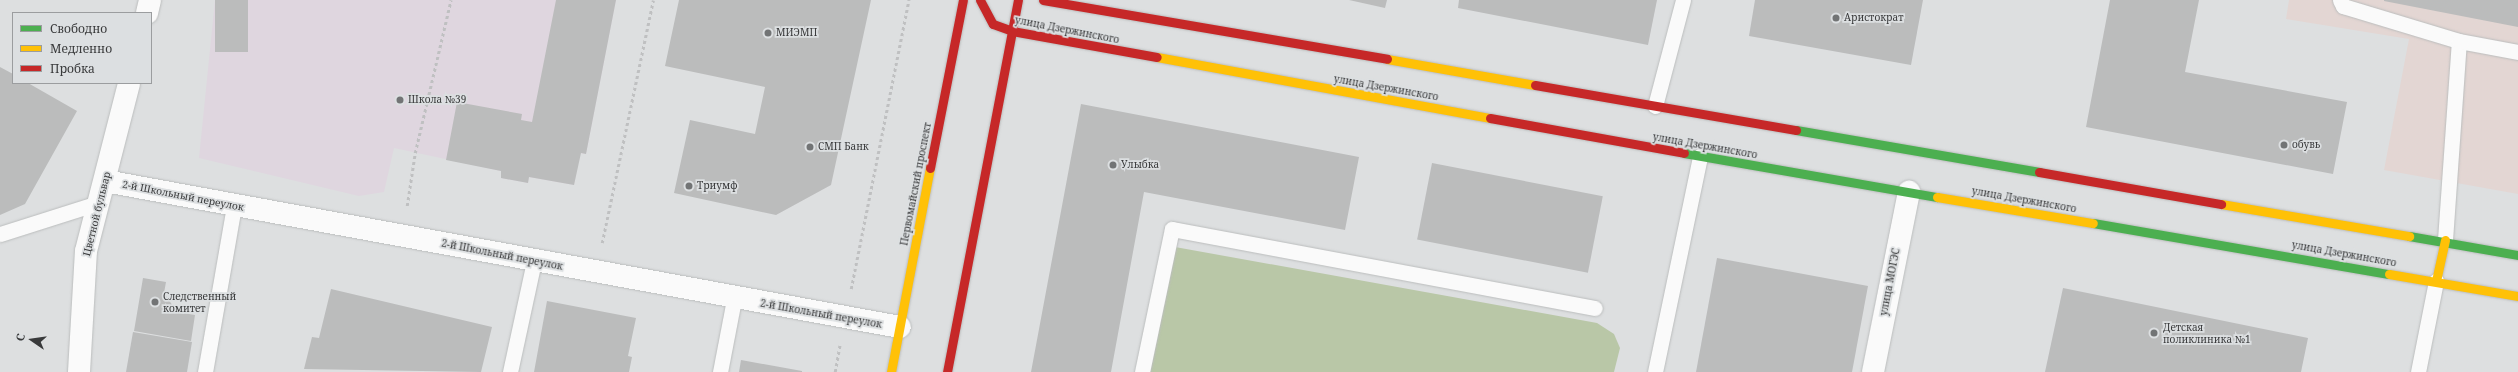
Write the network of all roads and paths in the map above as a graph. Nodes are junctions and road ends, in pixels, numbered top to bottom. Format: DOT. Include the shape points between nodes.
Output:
graph roads {
  1 [pos="150,0"];
  2 [pos="451,0"];
  3 [pos="653,0"];
  4 [pos="909,0"];
  5 [pos="963,0"];
  6 [pos="1018,0"];
  7 [pos="1043,0"];
  8 [pos="1682,0"];
  9 [pos="2340,0"];
  10 [pos="984,2"];
  11 [pos="147,12"];
  12 [pos="1012,31"];
  13 [pos="2459,40"];
  14 [pos="955,41"];
  15 [pos="2518,52"];
  16 [pos="129,84"];
  17 [pos="1655,106"];
  18 [pos="1700,156"];
  19 [pos="105,181"];
  20 [pos="1909,192"];
  21 [pos="98,203"];
  22 [pos="234,205"];
  23 [pos="0,234"];
  24 [pos="402,236"];
  25 [pos="2445,240"];
  26 [pos="2518,255"];
  27 [pos="534,261"];
  28 [pos="596,273"];
  29 [pos="2436,281"];
  30 [pos="2518,296"];
  31 [pos="734,299"];
  32 [pos="1595,308"];
  33 [pos="845,319"];
  34 [pos="900,327"];
  35 [pos="78,372"];
  36 [pos="206,372"];
  37 [pos="510,372"];
  38 [pos="720,372"];
  39 [pos="835,372"];
  40 [pos="891,372"];
  41 [pos="947,372"];
  42 [pos="1142,372"];
  43 [pos="1655,372"];
  44 [pos="1873,372"];
  45 [pos="2418,372"];
  1 -- 11 [label="street"];
  2 -- 24 [label="path" via="415,153"];
  3 -- 28 [label="path"];
  4 -- 33 [label="path"];
  5 -- 14 [label="main road, Первомайский проспект"];
  6 -- 12 [label="main road"];
  7 -- 17 [label="main road"];
  8 -- 17 [label="lane"];
  9 -- 13 [label="lane" via="2343,6"];
  10 -- 12 [label="main road, улица Дзержинского" via="993,24"];
  10 -- 14 [label="main road, улица Дзержинского"];
  12 -- 18 [label="main road, улица Дзержинского"];
  12 -- 41 [label="main road"];
  13 -- 15 [label="lane"];
  13 -- 25 [label="lane"];
  14 -- 34 [label="main road, Первомайский проспект"];
  16 -- 19 [label="street, Цветной бульвар"];
  17 -- 25 [label="main road"];
  18 -- 20 [label="main road, улица Дзержинского"];
  18 -- 43 [label="lane"];
  19 -- 21 [label="street, Цветной бульвар"];
  19 -- 22 [label="street, 2-й Школьный переулок"];
  20 -- 29 [label="main road, улица Дзержинского"];
  20 -- 44 [label="street, улица МОГЭС"];
  21 -- 23 [label="lane"];
  21 -- 35 [label="street, Цветной бульвар" via="86,251"];
  22 -- 24 [label="street, 2-й Школьный переулок"];
  22 -- 36 [label="lane"];
  24 -- 27 [label="street, 2-й Школьный переулок"];
  25 -- 26 [label="main road"];
  25 -- 29 [label="main road"];
  27 -- 28 [label="street, 2-й Школьный переулок"];
  27 -- 37 [label="lane"];
  28 -- 31 [label="street, 2-й Школьный переулок"];
  29 -- 30 [label="main road, улица Дзержинского"];
  29 -- 45 [label="lane"];
  31 -- 33 [label="street, 2-й Школьный переулок"];
  31 -- 38 [label="lane"];
  32 -- 42 [label="lane" via="1172,229"];
  33 -- 34 [label="street, 2-й Школьный переулок"];
  33 -- 39 [label="path"];
  34 -- 40 [label="main road, Первомайский проспект"];
}
